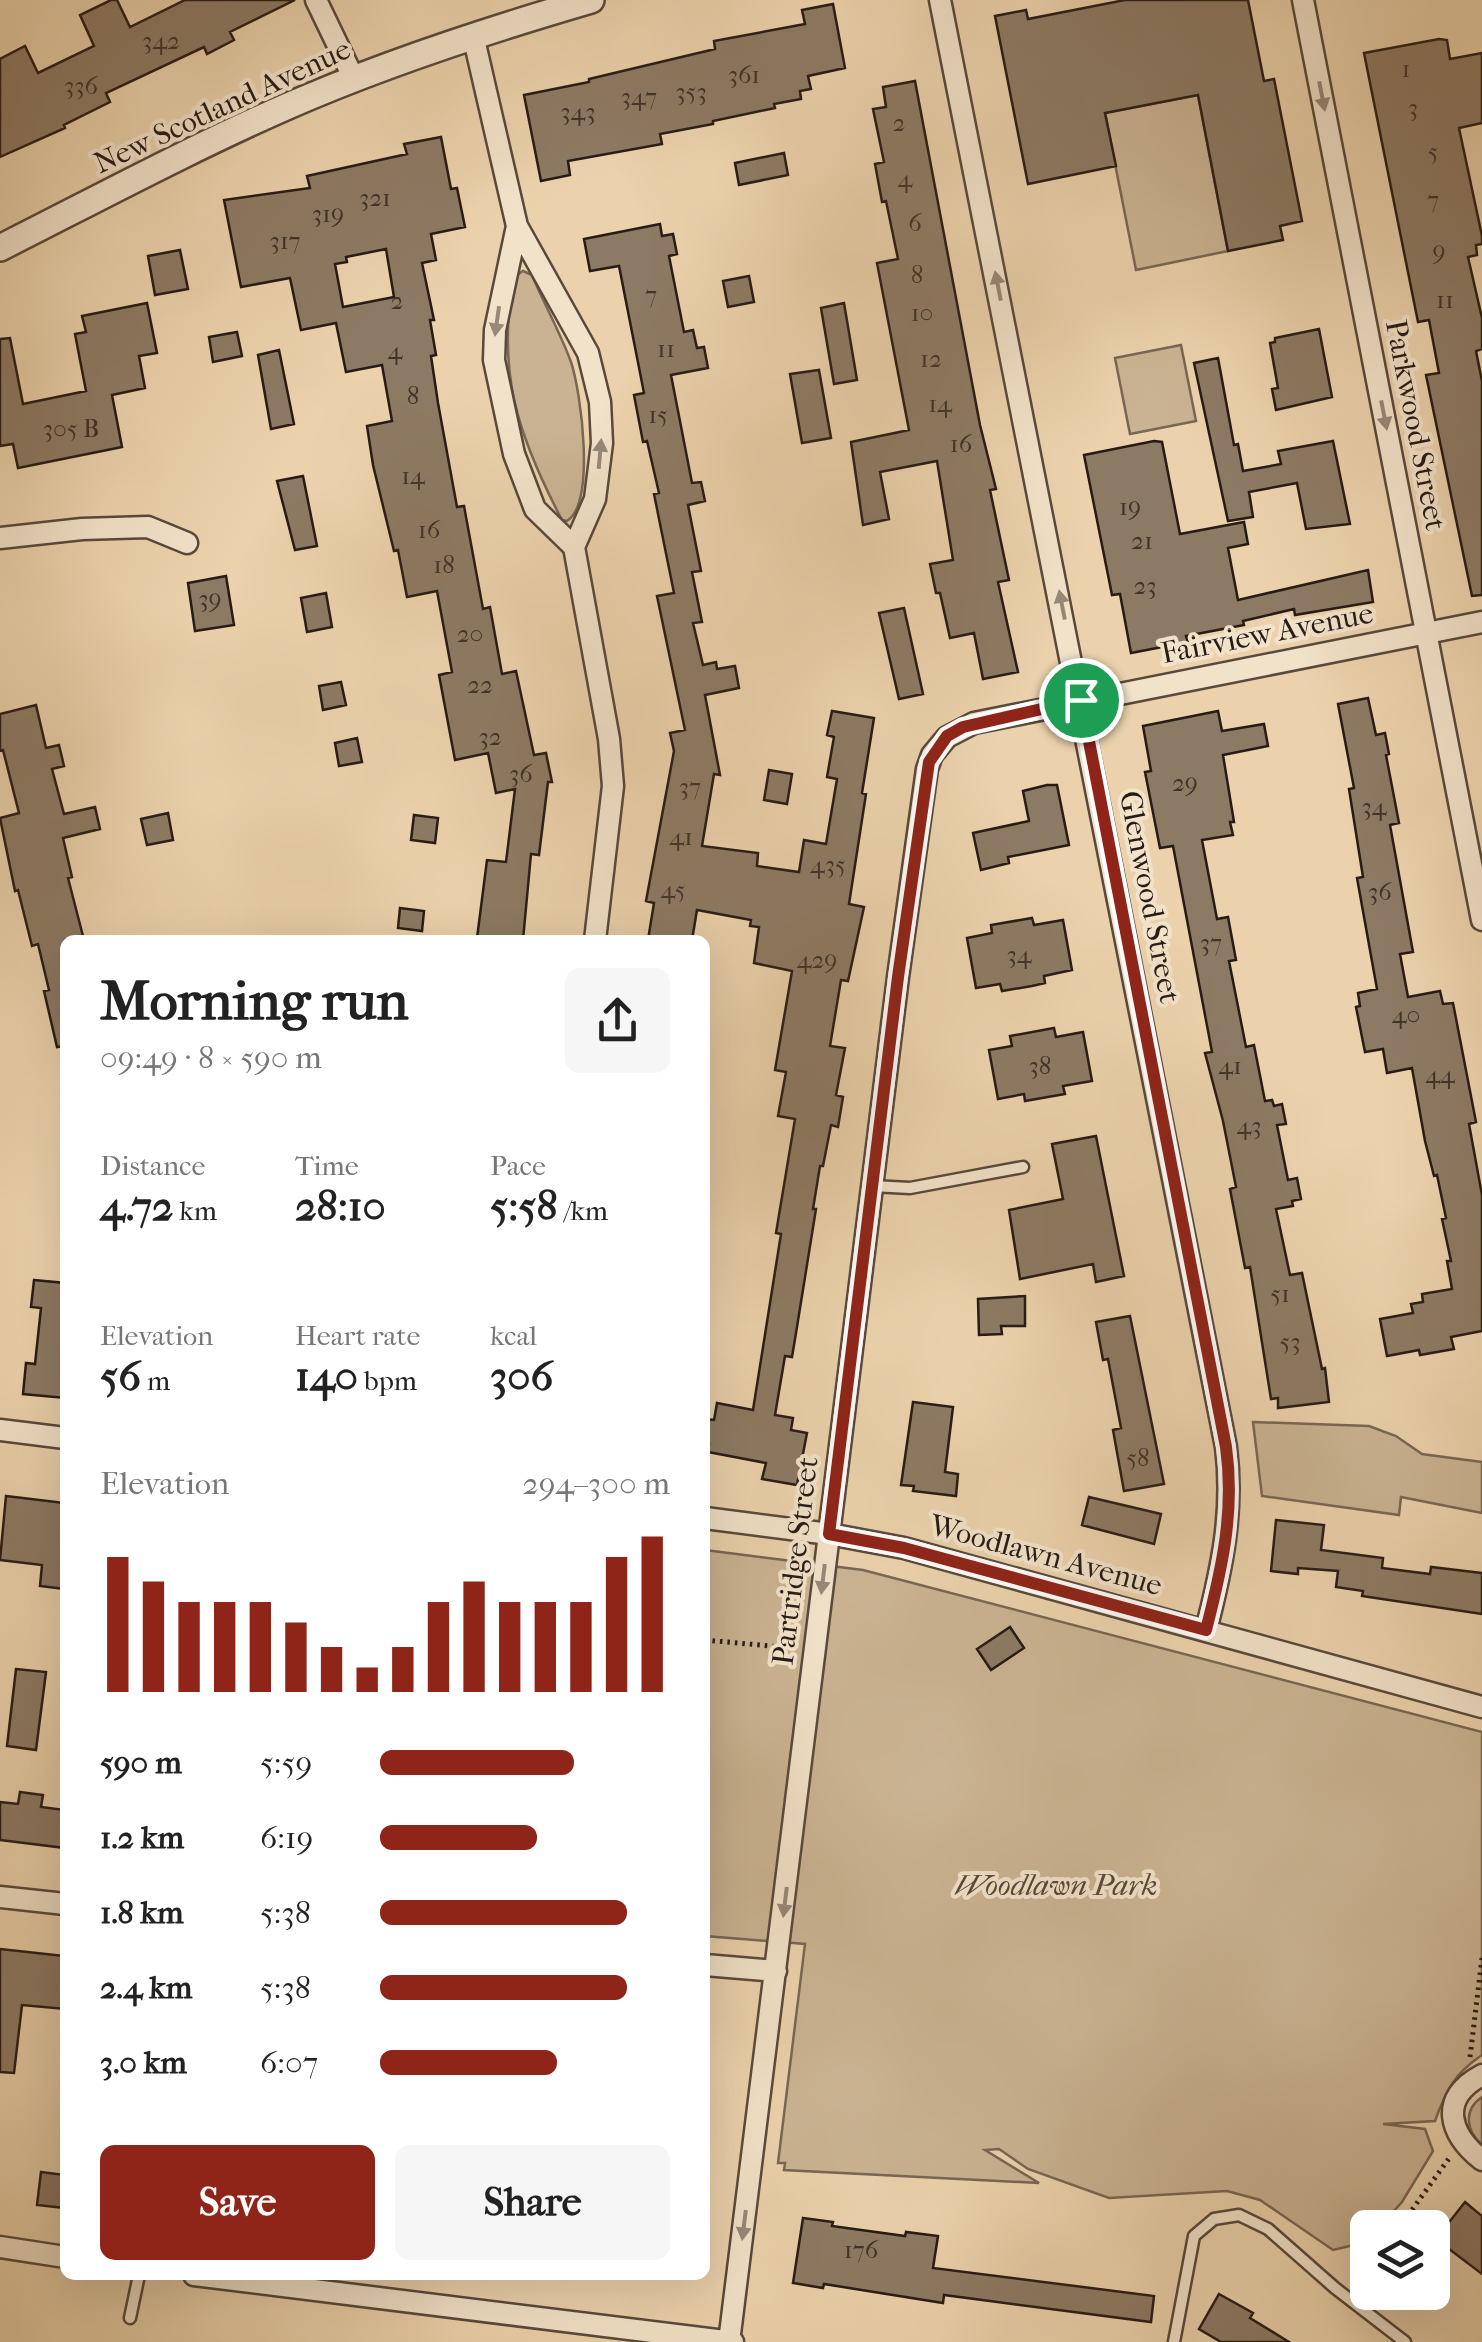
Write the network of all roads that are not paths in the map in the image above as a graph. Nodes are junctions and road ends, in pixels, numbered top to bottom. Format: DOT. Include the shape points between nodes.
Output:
graph roads {
  1 [pos="316,0"];
  2 [pos="591,0"];
  3 [pos="940,0"];
  4 [pos="1303,0"];
  5 [pos="473,35"];
  6 [pos="354,79"];
  7 [pos="517,226"];
  8 [pos="0,248"];
  9 [pos="0,538"];
  10 [pos="186,543"];
  11 [pos="574,547"];
  12 [pos="1482,622"];
  13 [pos="1426,633"];
  14 [pos="1081,700"];
  15 [pos="923,788"];
  16 [pos="1482,920"];
  17 [pos="596,935"];
  18 [pos="1023,1168"];
  19 [pos="872,1186"];
  20 [pos="0,1430"];
  21 [pos="60,1437"];
  22 [pos="710,1519"];
  23 [pos="829,1534"];
  24 [pos="1206,1630"];
  25 [pos="1482,1707"];
  26 [pos="0,1898"];
  27 [pos="60,1904"];
  28 [pos="710,1965"];
  29 [pos="776,1970"];
  30 [pos="1479,2077"];
  31 [pos="1482,2160"];
  32 [pos="0,2248"];
  33 [pos="60,2256"];
  34 [pos="137,2280"];
  35 [pos="234,2280"];
  36 [pos="130,2318"];
  37 [pos="730,2342"];
  38 [pos="1174,2342"];
  39 [pos="1405,2342"];
  1 -- 6 [label="street"];
  2 -- 5 [label="street, New Scotland Avenue"];
  14 -- 3 [label="street, Glenwood Street, one-way"];
  4 -- 13 [label="street, Parkwood Street, one-way"];
  5 -- 6 [label="street, New Scotland Avenue"];
  5 -- 7 [label="street"];
  6 -- 8 [label="street, New Scotland Avenue" via="224,135"];
  7 -- 11 [label="street, one-way" via="494,360 514,454 535,509"];
  11 -- 7 [label="street, one-way" via="596,498 600,402 588,353"];
  9 -- 10 [label="street" via="148,527"];
  11 -- 17 [label="street" via="613,786"];
  12 -- 13 [label="street, Fairview Avenue"];
  13 -- 14 [label="street, Fairview Avenue"];
  13 -- 16 [label="street, Parkwood Street"];
  14 -- 15 [label="street, Fairview Avenue" via="957,730 932,755"];
  14 -- 24 [label="street, Glenwood Street" via="1228,1462 1228,1530"];
  15 -- 19 [label="street, Partridge Street"];
  18 -- 19 [label="lane" via="910,1188"];
  19 -- 23 [label="street, Partridge Street"];
  20 -- 21 [label="street"];
  22 -- 23 [label="street, Woodlawn Avenue"];
  23 -- 24 [label="street, Woodlawn Avenue"];
  23 -- 29 [label="street, Partridge Street, one-way"];
  24 -- 25 [label="street, Woodlawn Avenue"];
  26 -- 27 [label="street"];
  28 -- 29 [label="street"];
  29 -- 37 [label="street, Partridge Street, one-way"];
  30 -- 31 [label="street" via="1462,2088 1453,2107 1461,2141"];
  32 -- 33 [label="street"];
  34 -- 36 [label="lane"];
  35 -- 37 [label="street"];
  38 -- 39 [label="lane" via="1194,2236 1214,2219 1239,2215 1268,2229"];
}
